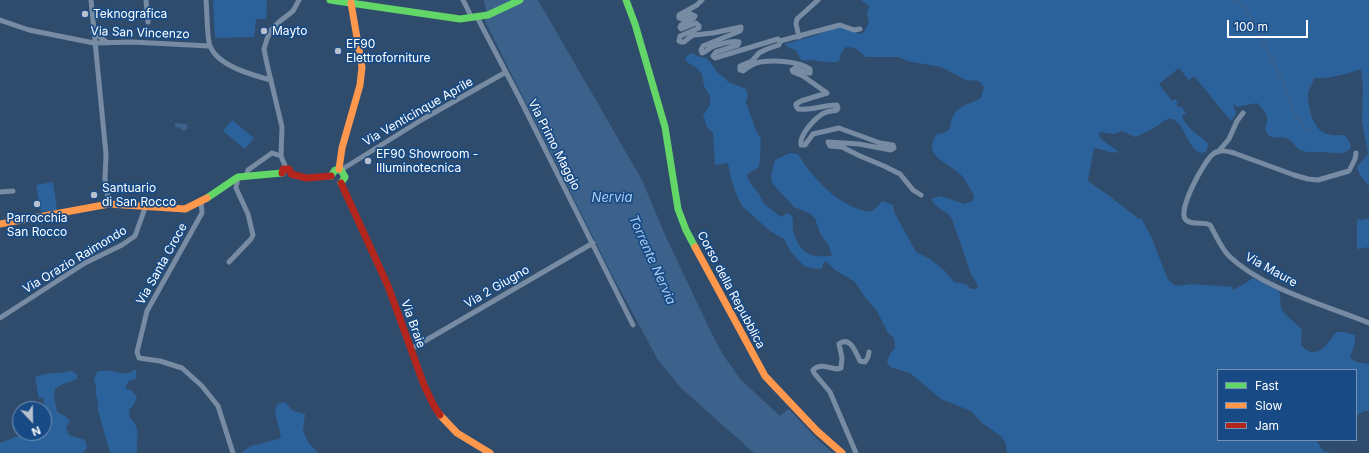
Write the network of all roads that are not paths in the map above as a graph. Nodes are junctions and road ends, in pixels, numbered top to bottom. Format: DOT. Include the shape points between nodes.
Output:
graph roads {
  1 [pos="91,0"];
  2 [pos="146,0"];
  3 [pos="206,0"];
  4 [pos="299,0"];
  5 [pos="331,0"];
  6 [pos="463,0"];
  7 [pos="520,0"];
  8 [pos="626,0"];
  9 [pos="702,0"];
  10 [pos="818,0"];
  11 [pos="351,4"];
  12 [pos="476,18"];
  13 [pos="0,20"];
  14 [pos="148,22"];
  15 [pos="860,29"];
  16 [pos="94,32"];
  17 [pos="799,37"];
  18 [pos="780,41"];
  19 [pos="94,43"];
  20 [pos="108,43"];
  21 [pos="209,46"];
  22 [pos="506,72"];
  23 [pos="271,80"];
  24 [pos="1243,114"];
  25 [pos="1218,152"];
  26 [pos="1356,153"];
  27 [pos="281,156"];
  28 [pos="340,170"];
  29 [pos="286,171"];
  30 [pos="242,176"];
  31 [pos="331,176"];
  32 [pos="341,183"];
  33 [pos="14,191"];
  34 [pos="0,192"];
  35 [pos="921,195"];
  36 [pos="202,202"];
  37 [pos="109,204"];
  38 [pos="145,208"];
  39 [pos="0,224"];
  40 [pos="592,243"];
  41 [pos="229,262"];
  42 [pos="0,318"];
  43 [pos="1369,323"];
  44 [pos="633,325"];
  45 [pos="411,349"];
  46 [pos="869,352"];
  47 [pos="233,453"];
  48 [pos="490,453"];
  49 [pos="842,453"];
  50 [pos="856,453"];
  1 -- 16 [label="street"];
  2 -- 14 [label="street"];
  3 -- 21 [label="street"];
  4 -- 23 [label="street" via="293,11 271,30 267,39 264,49"];
  5 -- 11 [label="street"];
  6 -- 12 [label="street, Via Primo Maggio"];
  7 -- 12 [label="street"];
  8 -- 49 [label="street, Corso della Repubblica" via="659,106 669,146 678,209 686,230 766,376 817,431"];
  9 -- 18 [label="street" via="679,15 681,18 694,14 695,17 681,25 682,29 696,23 699,26 680,36 679,41 684,42 694,35 741,27 740,31 704,46 702,53 716,46 739,42 738,45 716,52 714,58 776,39"];
  10 -- 17 [label="street" via="797,19"];
  11 -- 12 [label="street" via="446,18"];
  11 -- 28 [label="street" via="362,66 360,85 342,148"];
  12 -- 22 [label="street, Via Primo Maggio"];
  13 -- 19 [label="street, Via San Vincenzo" via="29,30"];
  15 -- 17 [label="street" via="854,30 840,25"];
  16 -- 19 [label="street"];
  16 -- 20 [label="street"];
  17 -- 18 [label="street"];
  18 -- 35 [label="street" via="778,46 759,53 739,69 743,71 759,62 788,62 802,64 810,69 811,72 808,74 795,68 792,71 827,93 796,103 796,108 805,110 837,105 838,109 825,112 817,118 802,135 801,145 805,146 813,134 839,128 893,145 894,148 891,150 828,142 830,146 847,148 900,174 912,190"];
  19 -- 20 [label="street, Via San Vincenzo"];
  19 -- 37 [label="street"];
  20 -- 21 [label="street, Via San Vincenzo"];
  21 -- 23 [label="street" via="234,67"];
  22 -- 28 [label="street, Via Venticinque Aprile"];
  22 -- 40 [label="street, Via Primo Maggio"];
  23 -- 27 [label="street" via="282,127"];
  24 -- 25 [label="street" via="1229,139"];
  25 -- 26 [label="street" via="1234,153 1294,175 1318,180 1349,171"];
  25 -- 43 [label="street, Via Maure" via="1204,165 1190,193 1183,212 1186,220 1208,224 1228,255 1246,270 1297,296"];
  27 -- 29 [label="street"];
  27 -- 30 [label="street" via="272,153"];
  28 -- 31 [label="street" via="332,172"];
  28 -- 32 [label="street" via="345,177"];
  29 -- 30 [label="street"];
  29 -- 31 [label="street" via="305,179"];
  30 -- 36 [label="street"];
  30 -- 41 [label="street" via="236,188 248,214 253,235"];
  31 -- 32 [label="street" via="334,182"];
  32 -- 45 [label="street, Via Braie" via="388,286"];
  33 -- 34 [label="street"];
  36 -- 38 [label="street" via="185,209"];
  36 -- 47 [label="street, Via Santa Croce" via="202,213 147,311 137,352 139,358 182,368 202,386 218,406"];
  37 -- 38 [label="street"];
  37 -- 39 [label="street"];
  38 -- 42 [label="street, Via Orazio Raimondo" via="135,236 85,263"];
  40 -- 44 [label="street, Via Primo Maggio"];
  40 -- 45 [label="street, Via 2 Giugno"];
  45 -- 48 [label="street, Via Braie" via="424,385 444,420 457,433"];
  46 -- 50 [label="street" via="865,362 860,361 852,345 842,341 839,344 841,368 827,366 813,370 830,392"];
}
